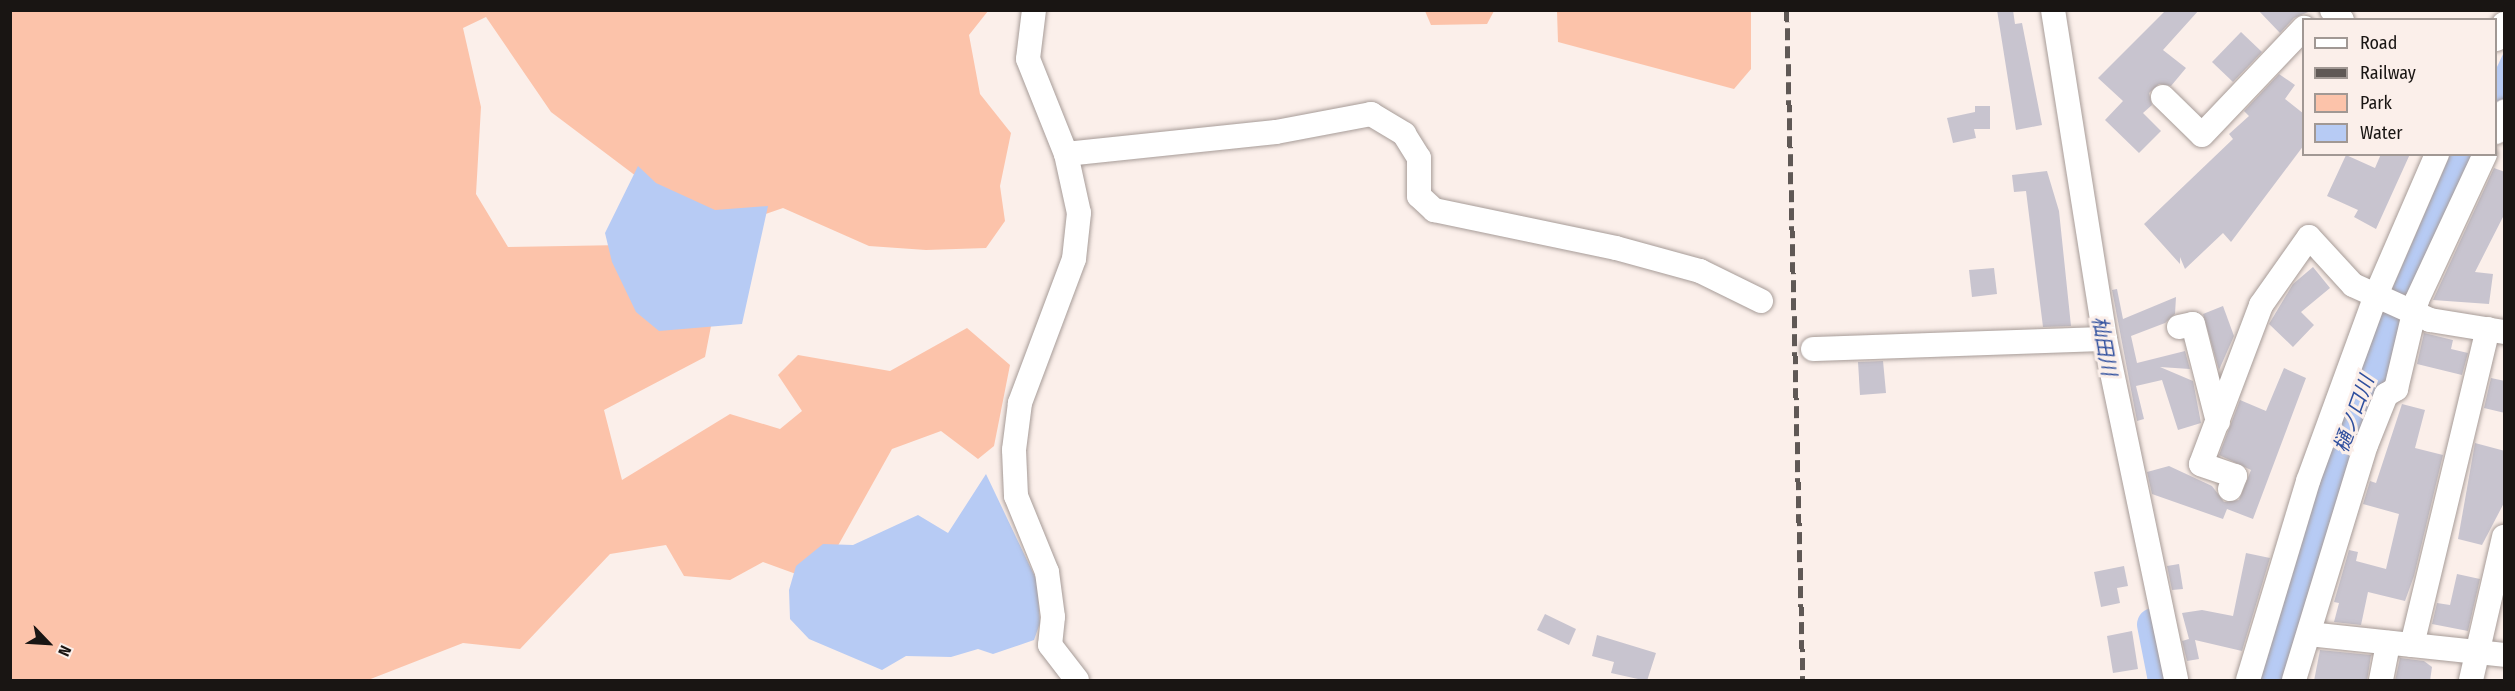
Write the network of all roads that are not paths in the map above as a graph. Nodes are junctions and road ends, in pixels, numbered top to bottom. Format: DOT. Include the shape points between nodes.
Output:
graph roads {
  1 [pos="1034,10"];
  2 [pos="2053,10"];
  3 [pos="2505,24"];
  4 [pos="2302,30"];
  5 [pos="2497,37"];
  6 [pos="2163,98"];
  7 [pos="2505,112"];
  8 [pos="2497,130"];
  9 [pos="1066,154"];
  10 [pos="2435,156"];
  11 [pos="2484,156"];
  12 [pos="2380,297"];
  13 [pos="1761,301"];
  14 [pos="2411,312"];
  15 [pos="2179,327"];
  16 [pos="2497,330"];
  17 [pos="2105,339"];
  18 [pos="1813,349"];
  19 [pos="2218,422"];
  20 [pos="2230,489"];
  21 [pos="2505,537"];
  22 [pos="2309,634"];
  23 [pos="2388,643"];
  24 [pos="2412,645"];
  25 [pos="2477,652"];
  26 [pos="2505,655"];
  27 [pos="1077,681"];
  28 [pos="2176,681"];
  29 [pos="2248,681"];
  30 [pos="2294,681"];
  31 [pos="2381,681"];
  32 [pos="2471,681"];
  1 -- 9 [label="street" via="1028,59"];
  2 -- 17 [label="street"];
  3 -- 5 [label="street"];
  4 -- 6 [label="street" via="2202,135"];
  7 -- 8 [label="street"];
  9 -- 13 [label="street" via="1276,132 1371,114 1404,134 1419,158 1419,196 1434,210 1648,257 1700,272"];
  9 -- 27 [label="street" via="1079,213 1074,258 1020,403 1014,450 1016,496 1047,572 1053,618 1050,645"];
  10 -- 12 [label="street"];
  11 -- 14 [label="street"];
  12 -- 14 [label="street"];
  12 -- 19 [label="street" via="2353,285 2309,237 2261,305"];
  12 -- 29 [label="street" via="2308,481"];
  14 -- 16 [label="street"];
  14 -- 22 [label="street" via="2396,389 2386,395 2329,556"];
  15 -- 19 [label="street" via="2193,324"];
  16 -- 24 [label="street"];
  17 -- 18 [label="street"];
  17 -- 28 [label="street"];
  19 -- 20 [label="street" via="2201,464 2235,476"];
  21 -- 25 [label="street"];
  22 -- 23 [label="street"];
  22 -- 30 [label="street"];
  23 -- 24 [label="street"];
  23 -- 31 [label="street"];
  24 -- 25 [label="street"];
  25 -- 26 [label="street"];
  25 -- 32 [label="street"];
}
